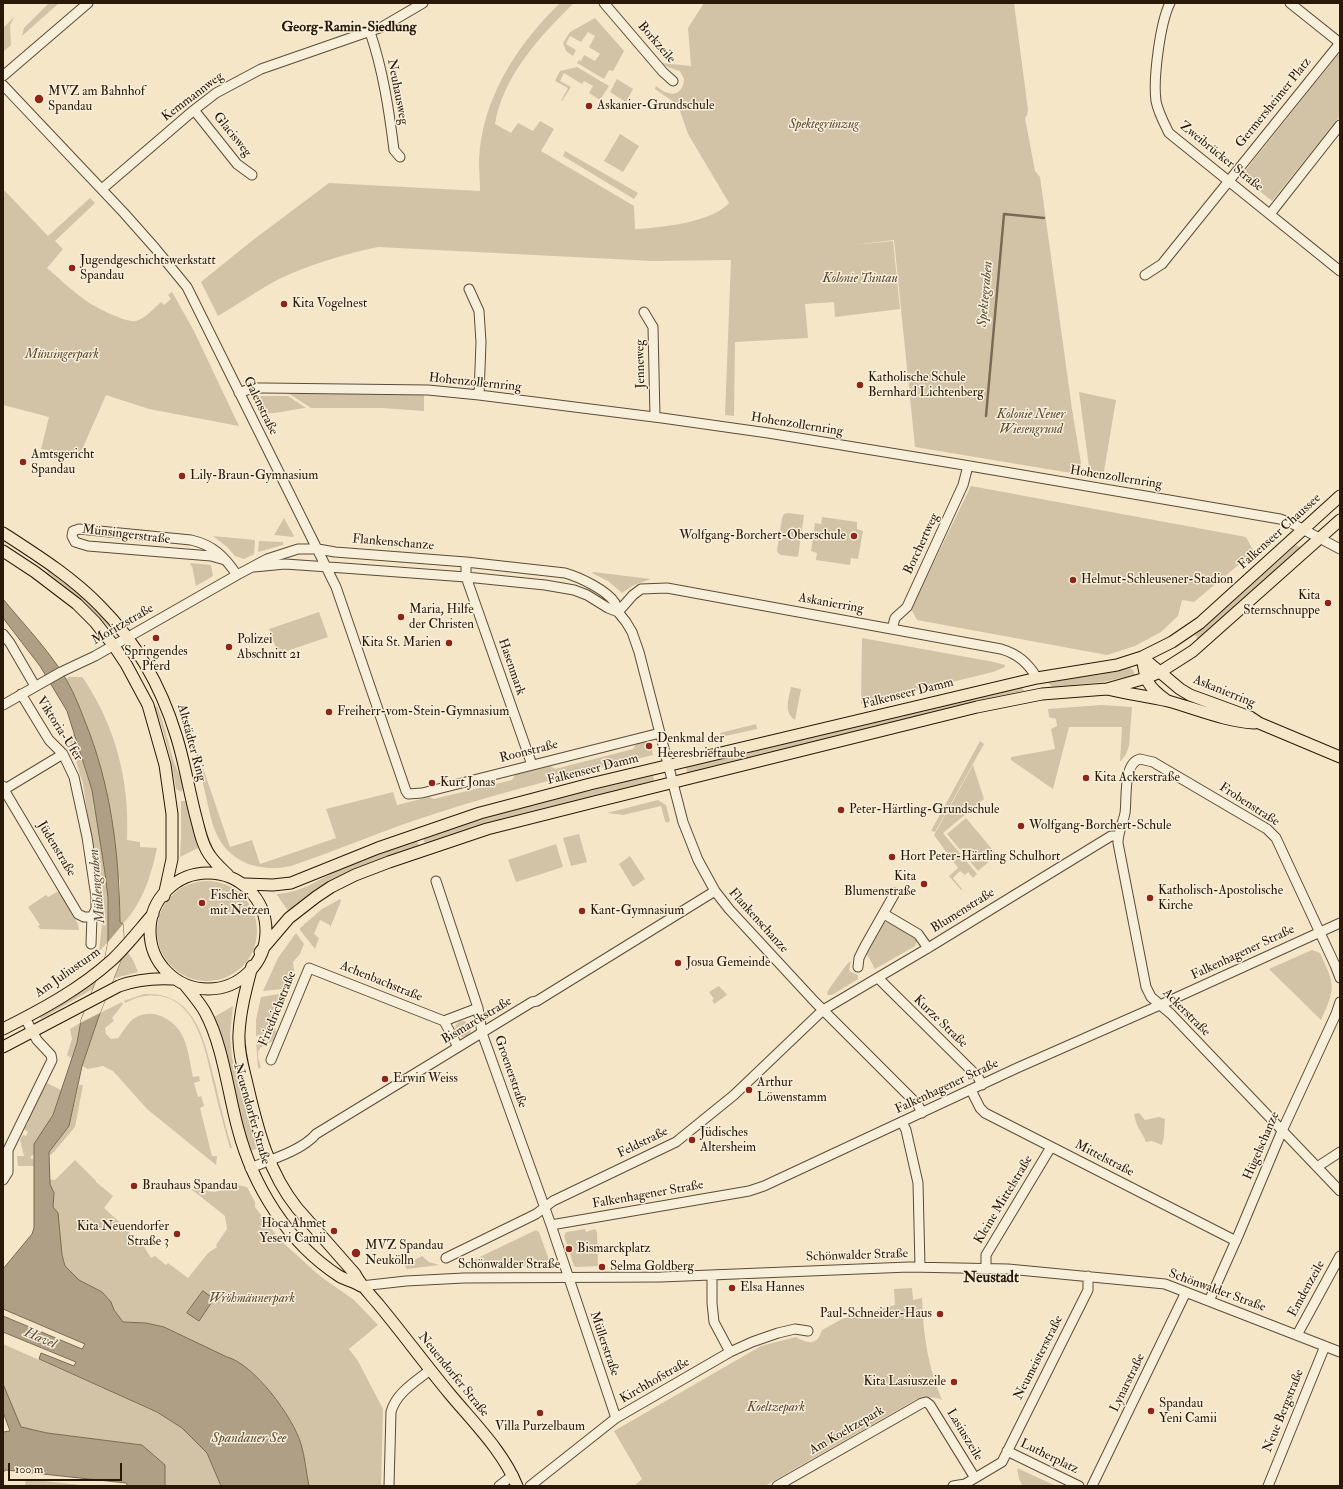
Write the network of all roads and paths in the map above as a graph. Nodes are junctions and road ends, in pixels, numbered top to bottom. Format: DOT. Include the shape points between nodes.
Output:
graph roads {
  1 [pos="88,3"];
  2 [pos="423,3"];
  3 [pos="604,3"];
  4 [pos="1170,3"];
  5 [pos="1290,3"];
  6 [pos="370,32"];
  7 [pos="1340,43"];
  8 [pos="3,76"];
  9 [pos="673,81"];
  10 [pos="3,85"];
  11 [pos="194,110"];
  12 [pos="1340,125"];
  13 [pos="400,157"];
  14 [pos="252,175"];
  15 [pos="1229,180"];
  16 [pos="102,189"];
  17 [pos="1270,214"];
  18 [pos="1340,271"];
  19 [pos="1145,275"];
  20 [pos="469,289"];
  21 [pos="644,312"];
  22 [pos="239,393"];
  23 [pos="479,395"];
  24 [pos="655,417"];
  25 [pos="968,466"];
  26 [pos="1340,496"];
  27 [pos="1340,520"];
  28 [pos="1303,529"];
  29 [pos="3,533"];
  30 [pos="1320,538"];
  31 [pos="318,549"];
  32 [pos="1340,549"];
  33 [pos="3,551"];
  34 [pos="225,560"];
  35 [pos="466,562"];
  36 [pos="254,567"];
  37 [pos="327,568"];
  38 [pos="237,575"];
  39 [pos="576,576"];
  40 [pos="466,577"];
  41 [pos="574,590"];
  42 [pos="618,612"];
  43 [pos="892,629"];
  44 [pos="3,634"];
  45 [pos="128,638"];
  46 [pos="1172,642"];
  47 [pos="114,646"];
  48 [pos="1142,657"];
  49 [pos="1182,659"];
  50 [pos="1160,672"];
  51 [pos="1037,678"];
  52 [pos="1146,678"];
  53 [pos="35,686"];
  54 [pos="1107,689"];
  55 [pos="21,694"];
  56 [pos="1042,694"];
  57 [pos="1166,701"];
  58 [pos="3,705"];
  59 [pos="1259,723"];
  60 [pos="660,733"];
  61 [pos="63,754"];
  62 [pos="1340,757"];
  63 [pos="1137,760"];
  64 [pos="532,765"];
  65 [pos="668,766"];
  66 [pos="672,782"];
  67 [pos="4,787"];
  68 [pos="406,791"];
  69 [pos="1118,836"];
  70 [pos="228,875"];
  71 [pos="436,881"];
  72 [pos="245,884"];
  73 [pos="715,891"];
  74 [pos="895,893"];
  75 [pos="164,896"];
  76 [pos="156,911"];
  77 [pos="884,914"];
  78 [pos="92,918"];
  79 [pos="1340,923"];
  80 [pos="1320,932"];
  81 [pos="91,944"];
  82 [pos="928,948"];
  83 [pos="260,952"];
  84 [pos="252,966"];
  85 [pos="858,967"];
  86 [pos="308,968"];
  87 [pos="878,978"];
  88 [pos="1340,978"];
  89 [pos="173,980"];
  90 [pos="185,985"];
  91 [pos="1340,1002"];
  92 [pos="1160,1005"];
  93 [pos="478,1008"];
  94 [pos="823,1010"];
  95 [pos="25,1018"];
  96 [pos="444,1021"];
  97 [pos="3,1030"];
  98 [pos="32,1032"];
  99 [pos="482,1033"];
  100 [pos="3,1047"];
  101 [pos="458,1047"];
  102 [pos="271,1060"];
  103 [pos="982,1085"];
  104 [pos="971,1090"];
  105 [pos="922,1113"];
  106 [pos="902,1122"];
  107 [pos="1282,1131"];
  108 [pos="1051,1147"];
  109 [pos="1340,1152"];
  110 [pos="5,1158"];
  111 [pos="269,1160"];
  112 [pos="1317,1167"];
  113 [pos="250,1168"];
  114 [pos="3,1180"];
  115 [pos="1340,1191"];
  116 [pos="544,1208"];
  117 [pos="551,1225"];
  118 [pos="1236,1241"];
  119 [pos="338,1255"];
  120 [pos="1340,1256"];
  121 [pos="446,1258"];
  122 [pos="327,1266"];
  123 [pos="920,1267"];
  124 [pos="986,1269"];
  125 [pos="712,1276"];
  126 [pos="1088,1276"];
  127 [pos="568,1278"];
  128 [pos="361,1286"];
  129 [pos="1186,1292"];
  130 [pos="1209,1301"];
  131 [pos="808,1331"];
  132 [pos="1297,1335"];
  133 [pos="1325,1346"];
  134 [pos="730,1352"];
  135 [pos="1340,1352"];
  136 [pos="430,1370"];
  137 [pos="930,1405"];
  138 [pos="616,1418"];
  139 [pos="1007,1451"];
  140 [pos="975,1478"];
  141 [pos="515,1481"];
  142 [pos="965,1485"];
  143 [pos="389,1486"];
  144 [pos="499,1486"];
  145 [pos="530,1486"];
  146 [pos="777,1486"];
  147 [pos="953,1486"];
  148 [pos="1079,1486"];
  149 [pos="1092,1486"];
  150 [pos="1268,1486"];
  1 -- 8 [label="street"];
  2 -- 6 [label="street, Kemmannweg"];
  3 -- 9 [label="street, Borkzeile"];
  4 -- 15 [label="street, Zweibrücker Straße" via="1161,35 1156,72 1156,101 1162,119 1169,133"];
  5 -- 7 [label="street"];
  6 -- 11 [label="street, Kemmannweg" via="261,69 216,93"];
  6 -- 13 [label="street, Neuhausweg" via="376,49 394,150"];
  7 -- 15 [label="street, Germersheimer Platz"];
  10 -- 16 [label="street, Galenstraße"];
  11 -- 14 [label="street, Glacisweg" via="237,164"];
  11 -- 16 [label="street, Kemmannweg"];
  12 -- 17 [label="street"];
  15 -- 17 [label="street, Zweibrücker Straße"];
  15 -- 19 [label="street, Germersheimer Platz" via="1162,264"];
  16 -- 22 [label="street, Galenstraße" via="187,287"];
  17 -- 18 [label="street, Zweibrücker Straße"];
  20 -- 23 [label="street" via="479,311"];
  21 -- 24 [label="street, Jenneweg" via="653,327"];
  22 -- 23 [label="street, Hohenzollernring" via="252,388 264,388 428,390"];
  22 -- 31 [label="street, Galenstraße"];
  23 -- 24 [label="street, Hohenzollernring"];
  24 -- 25 [label="street, Hohenzollernring"];
  25 -- 28 [label="street, Hohenzollernring" via="1244,512 1280,520"];
  25 -- 43 [label="street, Borchertweg" via="964,486 907,607 896,618"];
  26 -- 28 [label="main road, Falkenseer Chaussee"];
  27 -- 30 [label="main road"];
  28 -- 30 [label="street, Hohenzollernring"];
  28 -- 46 [label="main road, Falkenseer Chaussee" via="1200,623"];
  29 -- 45 [label="main road, Altstädter Ring" via="88,594"];
  30 -- 32 [label="street, Hohenzollernring"];
  30 -- 49 [label="main road" via="1206,641"];
  31 -- 35 [label="street, Flankenschanze"];
  31 -- 36 [label="street, Moritzstraße" via="298,549 267,559"];
  31 -- 37 [label="street, Galenstraße"];
  33 -- 47 [label="main road" via="36,572 77,604"];
  34 -- 34 [label="street, Münsingerstraße" via="217,551 191,540 79,529 73,531 72,536 74,542 88,546 211,556"];
  34 -- 38 [label="street, Münsingerstraße"];
  35 -- 39 [label="street, Flankenschanze"];
  35 -- 40 [label="street"];
  36 -- 37 [label="street, Moritzstraße" via="285,564"];
  36 -- 38 [label="street, Moritzstraße"];
  37 -- 40 [label="street, Flankenschanze"];
  37 -- 68 [label="street, Galenstraße" via="340,598"];
  38 -- 45 [label="street, Moritzstraße"];
  39 -- 41 [label="street"];
  39 -- 42 [label="street, Flankenschanze" via="602,591 614,602"];
  40 -- 41 [label="street, Flankenschanze"];
  40 -- 64 [label="street, Hasenmark"];
  41 -- 42 [label="street, Flankenschanze"];
  42 -- 43 [label="street, Askanierring" via="641,589 667,588"];
  42 -- 60 [label="street, Flankenschanze" via="632,632 640,652"];
  43 -- 51 [label="street, Askanierring" via="1011,652 1030,666"];
  44 -- 53 [label="street, Viktoria-Ufer"];
  45 -- 47 [label="street, Moritzstraße"];
  45 -- 70 [label="main road, Altstädter Ring" via="163,698 177,736 190,796 206,848"];
  46 -- 48 [label="main road, Falkenseer Chaussee"];
  46 -- 49 [label="main road"];
  47 -- 53 [label="street, Moritzstraße"];
  47 -- 75 [label="main road" via="148,705 165,765 173,828 172,859"];
  48 -- 50 [label="main road, Askanierring"];
  48 -- 51 [label="main road, Falkenseer Damm" via="1117,665"];
  48 -- 52 [label="main road"];
  49 -- 50 [label="main road"];
  50 -- 52 [label="main road"];
  50 -- 59 [label="main road, Askanierring" via="1190,695 1250,717"];
  51 -- 56 [label="main road"];
  51 -- 65 [label="main road, Falkenseer Damm"];
  52 -- 54 [label="main road"];
  52 -- 57 [label="main road, Askanierring" via="1152,688"];
  53 -- 55 [label="street, Moritzstraße"];
  54 -- 56 [label="main road"];
  54 -- 57 [label="main road, Askanierring"];
  55 -- 58 [label="street, Moritzstraße"];
  55 -- 61 [label="street, Viktoria-Ufer" via="49,740"];
  56 -- 66 [label="main road" via="977,707"];
  57 -- 59 [label="main road, Askanierring" via="1223,719"];
  59 -- 62 [label="main road, Askanierring"];
  60 -- 64 [label="street, Roonstraße"];
  60 -- 65 [label="street, Flankenschanze"];
  61 -- 67 [label="street"];
  61 -- 78 [label="street, Viktoria-Ufer" via="74,777 86,830 96,897 96,909"];
  63 -- 69 [label="street, Ackerstraße" via="1131,765 1123,823"];
  63 -- 80 [label="street, Frobenstraße" via="1146,759 1153,762 1267,829 1276,838"];
  64 -- 68 [label="street, Roonstraße" via="422,793 408,794"];
  65 -- 66 [label="street, Flankenschanze"];
  65 -- 72 [label="main road, Falkenseer Damm" via="480,814 378,848 291,882 273,885"];
  66 -- 73 [label="street, Flankenschanze" via="687,834"];
  66 -- 83 [label="main road" via="487,829 356,875 302,907"];
  67 -- 78 [label="street, Jüdenstraße" via="78,914 84,918"];
  69 -- 82 [label="street, Blumenstraße" via="1111,836"];
  69 -- 92 [label="street, Ackerstraße" via="1146,987 1151,997"];
  70 -- 72 [label="main road"];
  70 -- 75 [label="main road" via="192,875 175,884"];
  71 -- 93 [label="street, Groenerstraße"];
  72 -- 83 [label="main road" via="258,900 264,913 265,934"];
  73 -- 94 [label="street, Flankenschanze"];
  73 -- 99 [label="street, Bismarckstraße"];
  74 -- 77 [label="street"];
  75 -- 76 [label="main road"];
  76 -- 89 [label="main road" via="151,929 151,948 158,965"];
  76 -- 95 [label="main road, Am Juliusturm" via="123,950 100,970 64,996"];
  77 -- 82 [label="street" via="918,934"];
  77 -- 85 [label="street" via="864,946"];
  78 -- 81 [label="street, Viktoria-Ufer"];
  79 -- 80 [label="street, Falkenhagener Straße"];
  80 -- 88 [label="street"];
  80 -- 92 [label="street, Falkenhagener Straße"];
  82 -- 87 [label="street, Blumenstraße"];
  83 -- 84 [label="main road"];
  84 -- 90 [label="main road" via="238,980 221,988 203,989"];
  84 -- 111 [label="main road, Neuendorfer Straße" via="241,1008 239,1045 257,1125"];
  86 -- 96 [label="street, Achenbachstraße"];
  86 -- 102 [label="street, Friedrichstraße"];
  87 -- 94 [label="street, Blumenstraße"];
  87 -- 103 [label="street, Kurze Straße" via="978,1077"];
  89 -- 90 [label="main road"];
  89 -- 98 [label="main road" via="152,978 119,986"];
  90 -- 113 [label="main road, Neuendorfer Straße" via="205,1012 212,1027"];
  91 -- 107 [label="street, Hügelschanze"];
  92 -- 103 [label="street, Falkenhagener Straße"];
  92 -- 107 [label="street, Ackerstraße"];
  93 -- 96 [label="street"];
  93 -- 99 [label="street, Groenerstraße"];
  94 -- 105 [label="street, Flankenschanze" via="918,1105"];
  94 -- 116 [label="street, Feldstraße" via="734,1095 680,1139 553,1201"];
  95 -- 97 [label="main road, Am Juliusturm"];
  95 -- 98 [label="street"];
  96 -- 101 [label="street"];
  98 -- 100 [label="main road"];
  98 -- 110 [label="street" via="51,1055 52,1060"];
  99 -- 101 [label="street, Bismarckstraße"];
  99 -- 116 [label="street, Groenerstraße"];
  101 -- 111 [label="street, Bismarckstraße" via="316,1134 300,1147"];
  103 -- 104 [label="street, Falkenhagener Straße"];
  104 -- 105 [label="street, Falkenhagener Straße"];
  104 -- 108 [label="street, Mittelstraße" via="985,1113"];
  105 -- 106 [label="street, Falkenhagener Straße"];
  106 -- 117 [label="street, Falkenhagener Straße" via="754,1190"];
  106 -- 123 [label="street" via="918,1183"];
  107 -- 112 [label="street, Ackerstraße"];
  107 -- 118 [label="street, Hügelschanze"];
  108 -- 118 [label="street, Mittelstraße"];
  108 -- 124 [label="street, Kleine Mittelstraße" via="986,1255"];
  109 -- 112 [label="street"];
  110 -- 114 [label="street" via="8,1172"];
  111 -- 113 [label="street, Bismarckstraße"];
  111 -- 119 [label="main road, Neuendorfer Straße" via="289,1198"];
  112 -- 115 [label="street, Ackerstraße"];
  113 -- 122 [label="main road, Neuendorfer Straße" via="280,1219 304,1246"];
  116 -- 117 [label="street, Groenerstraße"];
  116 -- 121 [label="street, Feldstraße"];
  117 -- 127 [label="street"];
  118 -- 130 [label="street, Hügelschanze"];
  119 -- 122 [label="main road"];
  119 -- 128 [label="main road, Neuendorfer Straße" via="355,1274"];
  120 -- 132 [label="street, Emdenzeile"];
  122 -- 128 [label="main road, Neuendorfer Straße" via="340,1276"];
  123 -- 124 [label="street, Schönwalder Straße"];
  123 -- 125 [label="street, Schönwalder Straße"];
  124 -- 126 [label="street, Schönwalder Straße"];
  125 -- 127 [label="street, Schönwalder Straße"];
  125 -- 134 [label="street" via="714,1322"];
  126 -- 129 [label="street, Schönwalder Straße" via="1163,1284"];
  126 -- 139 [label="street, Neumeisterstraße" via="1088,1290"];
  127 -- 128 [label="street, Schönwalder Straße" via="464,1278"];
  127 -- 138 [label="street, Müllerstraße"];
  128 -- 136 [label="main road, Neuendorfer Straße"];
  129 -- 130 [label="street, Schönwalder Straße"];
  129 -- 149 [label="street, Lynarstraße"];
  130 -- 132 [label="street, Schönwalder Straße"];
  131 -- 134 [label="street, Kirchhofstraße" via="795,1329 771,1335"];
  132 -- 133 [label="street, Schönwalder Straße"];
  133 -- 135 [label="street, Schönwalder Straße"];
  133 -- 150 [label="street, Neue Bergstraße"];
  134 -- 138 [label="street, Kirchhofstraße"];
  136 -- 141 [label="main road, Neuendorfer Straße" via="501,1456"];
  136 -- 143 [label="street" via="401,1394 393,1405"];
  137 -- 140 [label="street, Lasiuszeile"];
  137 -- 146 [label="street, Am Koeltzepark" via="922,1403"];
  138 -- 145 [label="street, Kirchhofstraße"];
  139 -- 140 [label="street, Neumeisterstraße" via="1002,1462"];
  139 -- 148 [label="street, Lutherplatz"];
  140 -- 142 [label="street, Neumeisterstraße"];
  141 -- 144 [label="street"];
  142 -- 147 [label="street, Neumeisterstraße"];
}
